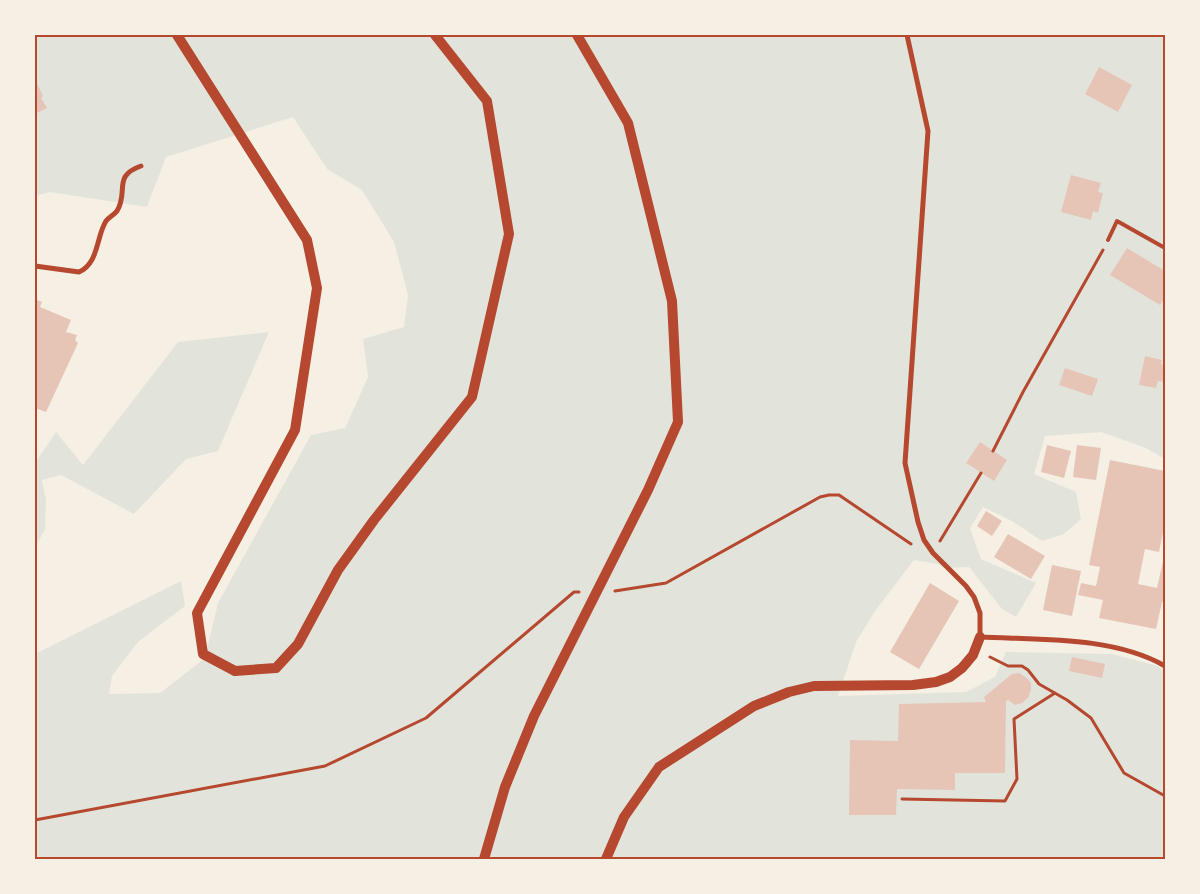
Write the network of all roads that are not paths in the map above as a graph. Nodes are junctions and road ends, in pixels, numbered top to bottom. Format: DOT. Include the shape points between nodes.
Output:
graph roads {
  1 [pos="177,35"];
  2 [pos="435,35"];
  3 [pos="577,35"];
  4 [pos="907,35"];
  5 [pos="141,166"];
  6 [pos="1108,240"];
  7 [pos="1165,248"];
  8 [pos="35,266"];
  9 [pos="980,637"];
  10 [pos="1165,666"];
  11 [pos="484,859"];
  12 [pos="606,859"];
  1 -- 2 [label="main road" via="307,240 317,288 295,430 197,613 203,654 235,671 276,668 298,644 338,570 472,397 509,234 487,101"];
  3 -- 11 [label="main road" via="628,123 672,301 678,422 648,490 534,716 505,787"];
  4 -- 9 [label="street" via="928,131 905,463 920,531 933,553 974,597 980,613"];
  5 -- 8 [label="street" via="127,173 117,210 106,221 94,257 83,270"];
  6 -- 7 [label="lane" via="1117,221"];
  9 -- 10 [label="street" via="1064,641 1117,648"];
  9 -- 12 [label="main road" via="968,663 944,680 928,684 814,686 782,694 754,706 659,767 624,817"];
}
